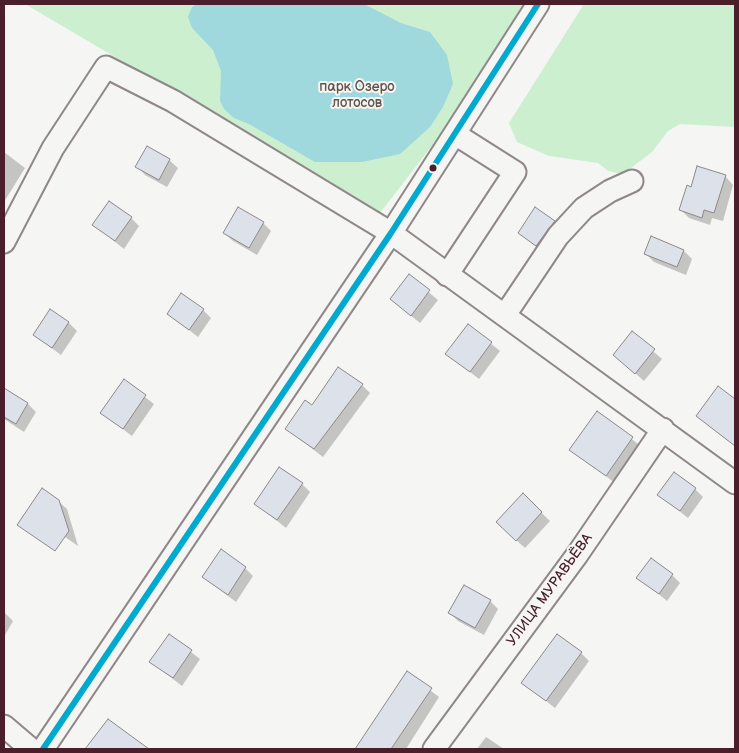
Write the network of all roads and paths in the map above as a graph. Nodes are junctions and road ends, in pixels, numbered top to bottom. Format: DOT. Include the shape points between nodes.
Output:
graph roads {
  1 [pos="538,4"];
  2 [pos="455,134"];
  3 [pos="632,181"];
  4 [pos="392,233"];
  5 [pos="4,242"];
  6 [pos="447,276"];
  7 [pos="505,316"];
  8 [pos="663,429"];
  9 [pos="735,482"];
  10 [pos="4,726"];
  11 [pos="31,749"];
  12 [pos="43,749"];
  13 [pos="434,749"];
  1 -- 2 [label="street"];
  2 -- 4 [label="street"];
  2 -- 6 [label="street" via="515,172"];
  3 -- 7 [label="street" via="584,208 558,236"];
  4 -- 5 [label="street" via="173,101 106,67 53,148"];
  4 -- 6 [label="street"];
  4 -- 12 [label="street"];
  6 -- 7 [label="street"];
  7 -- 8 [label="street"];
  8 -- 9 [label="street"];
  8 -- 13 [label="street, УЛИЦА МУРАВЬЁВА" via="577,554"];
  10 -- 11 [label="street"];
}
